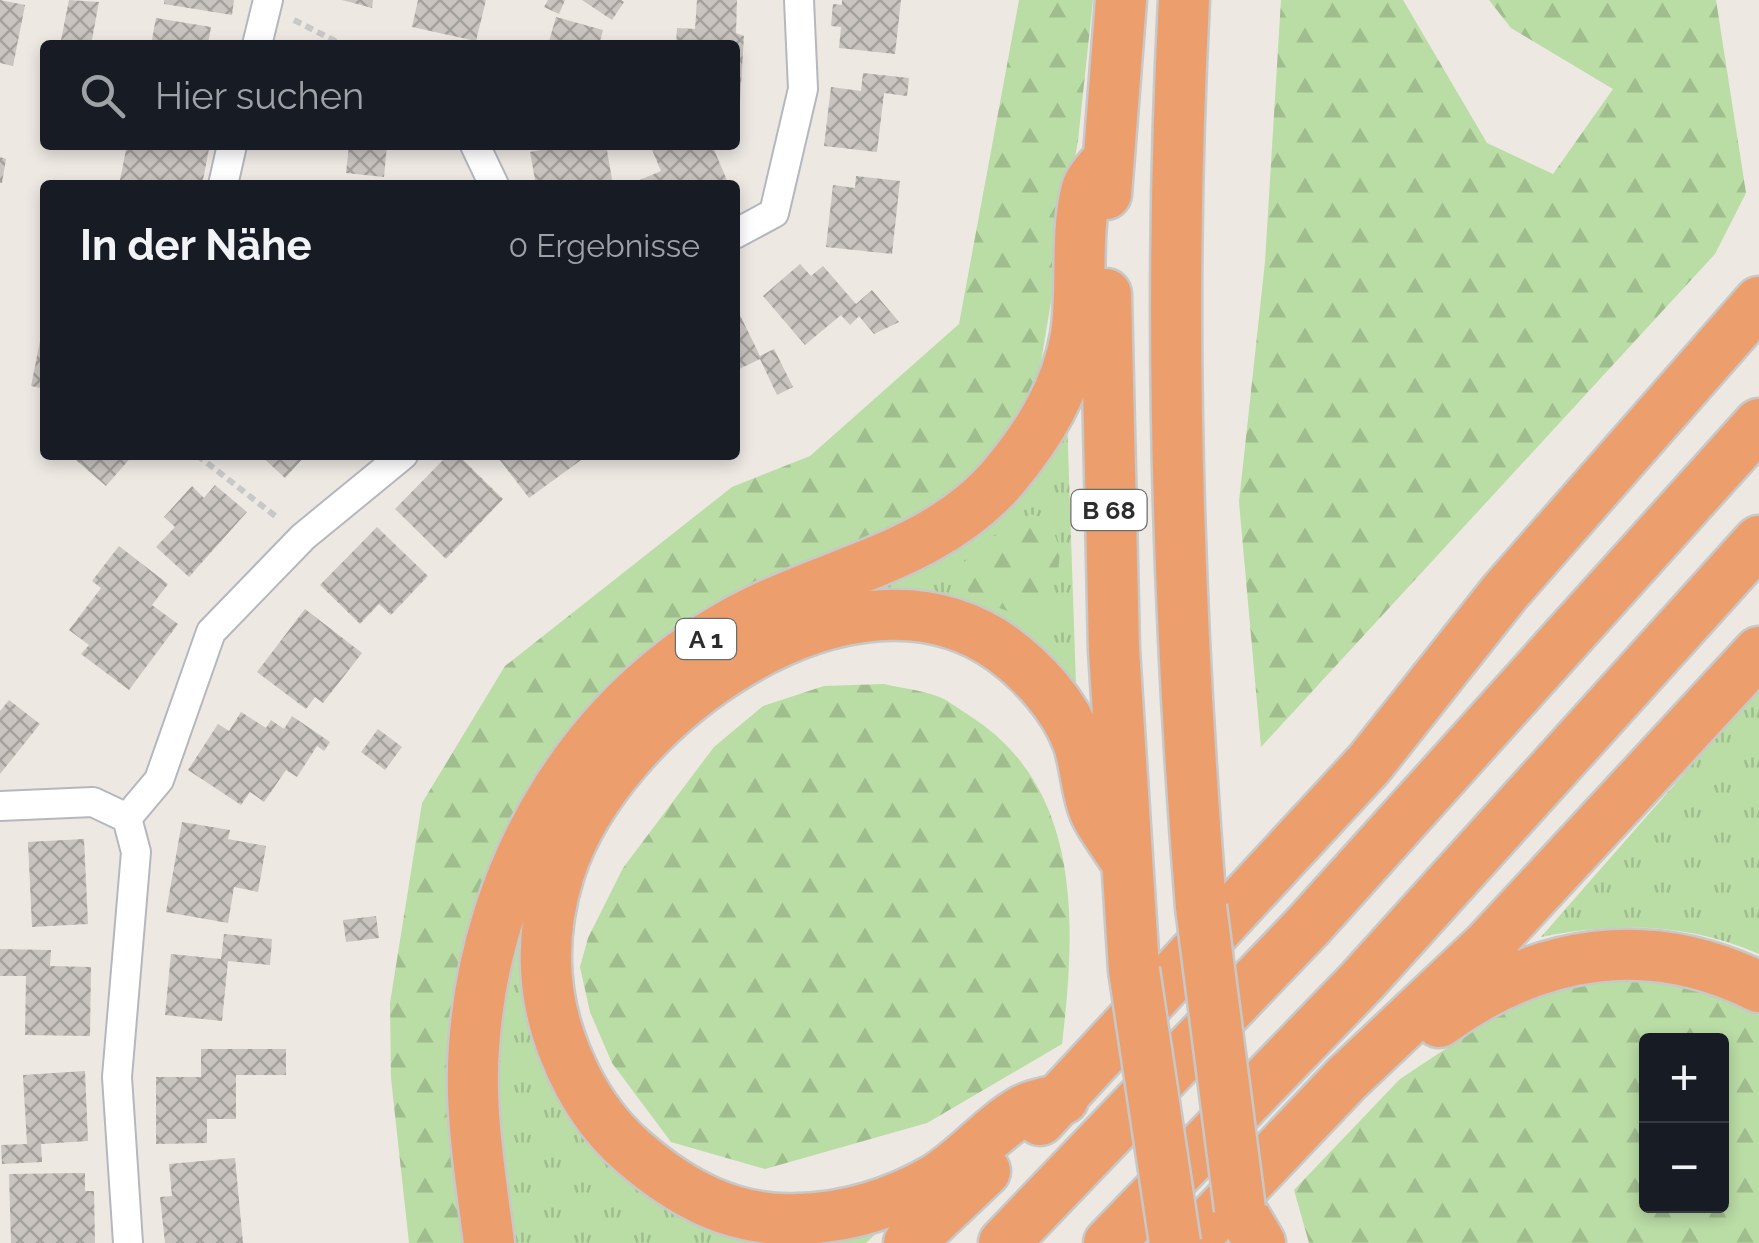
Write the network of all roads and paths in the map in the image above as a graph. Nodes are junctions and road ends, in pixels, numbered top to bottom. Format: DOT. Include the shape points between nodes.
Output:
graph roads {
  1 [pos="799,0"];
  2 [pos="1121,0"];
  3 [pos="1184,0"];
  4 [pos="1208,0"];
  5 [pos="267,3"];
  6 [pos="258,40"];
  7 [pos="334,40"];
  8 [pos="231,150"];
  9 [pos="478,150"];
  10 [pos="1107,160"];
  11 [pos="224,180"];
  12 [pos="492,180"];
  13 [pos="1174,190"];
  14 [pos="740,231"];
  15 [pos="1759,273"];
  16 [pos="1759,302"];
  17 [pos="1718,350"];
  18 [pos="1759,424"];
  19 [pos="204,460"];
  20 [pos="397,460"];
  21 [pos="303,538"];
  22 [pos="1759,542"];
  23 [pos="1759,652"];
  24 [pos="0,806"];
  25 [pos="127,818"];
  26 [pos="1125,860"];
  27 [pos="1759,987"];
  28 [pos="1347,1078"];
  29 [pos="1063,1099"];
  30 [pos="1247,1234"];
  31 [pos="128,1243"];
  32 [pos="489,1243"];
  33 [pos="909,1243"];
  34 [pos="1004,1243"];
  35 [pos="1110,1243"];
  36 [pos="1174,1243"];
  37 [pos="1190,1243"];
  1 -- 14 [label="street" via="803,90 774,213"];
  2 -- 10 [label="highway, B 68"];
  3 -- 13 [label="highway, B 68"];
  4 -- 13 [label="highway" via="1197,148"];
  5 -- 6 [label="street"];
  5 -- 7 [label="path"];
  8 -- 11 [label="street"];
  9 -- 12 [label="street"];
  10 -- 26 [label="highway, B 68" via="1105,416"];
  10 -- 32 [label="highway, A 1" via="1086,188 1076,336 1062,386 1037,436 1002,479 916,545 757,611 701,642 640,686 563,779 526,844 497,916 480,986 474,1121"];
  13 -- 30 [label="highway, B 68, bridge" via="1185,705 1201,907"];
  15 -- 17 [label="highway"];
  16 -- 17 [label="highway"];
  17 -- 29 [label="highway" via="1505,592 1369,764"];
  18 -- 34 [label="highway" via="1307,927"];
  19 -- 21 [label="path"];
  20 -- 21 [label="street"];
  21 -- 25 [label="street" via="211,632 158,780"];
  22 -- 35 [label="highway" via="1362,981"];
  23 -- 28 [label="highway" via="1488,945"];
  24 -- 25 [label="street" via="93,802"];
  25 -- 31 [label="street" via="136,852 117,1076"];
  26 -- 29 [label="highway" via="1094,811 1076,738 1046,688 1001,648 946,624 896,616 846,618 793,635 683,701 636,744 584,816 559,872 545,934 544,983 580,1090 618,1138 664,1179 703,1201 744,1215 796,1220 847,1214 937,1178 1026,1109"];
  26 -- 36 [label="highway, B 68, bridge" via="1134,970"];
  27 -- 28 [label="highway" via="1716,966 1658,954 1598,956 1541,968 1478,994 1394,1060"];
  28 -- 37 [label="highway"];
  29 -- 33 [label="highway"];
}
